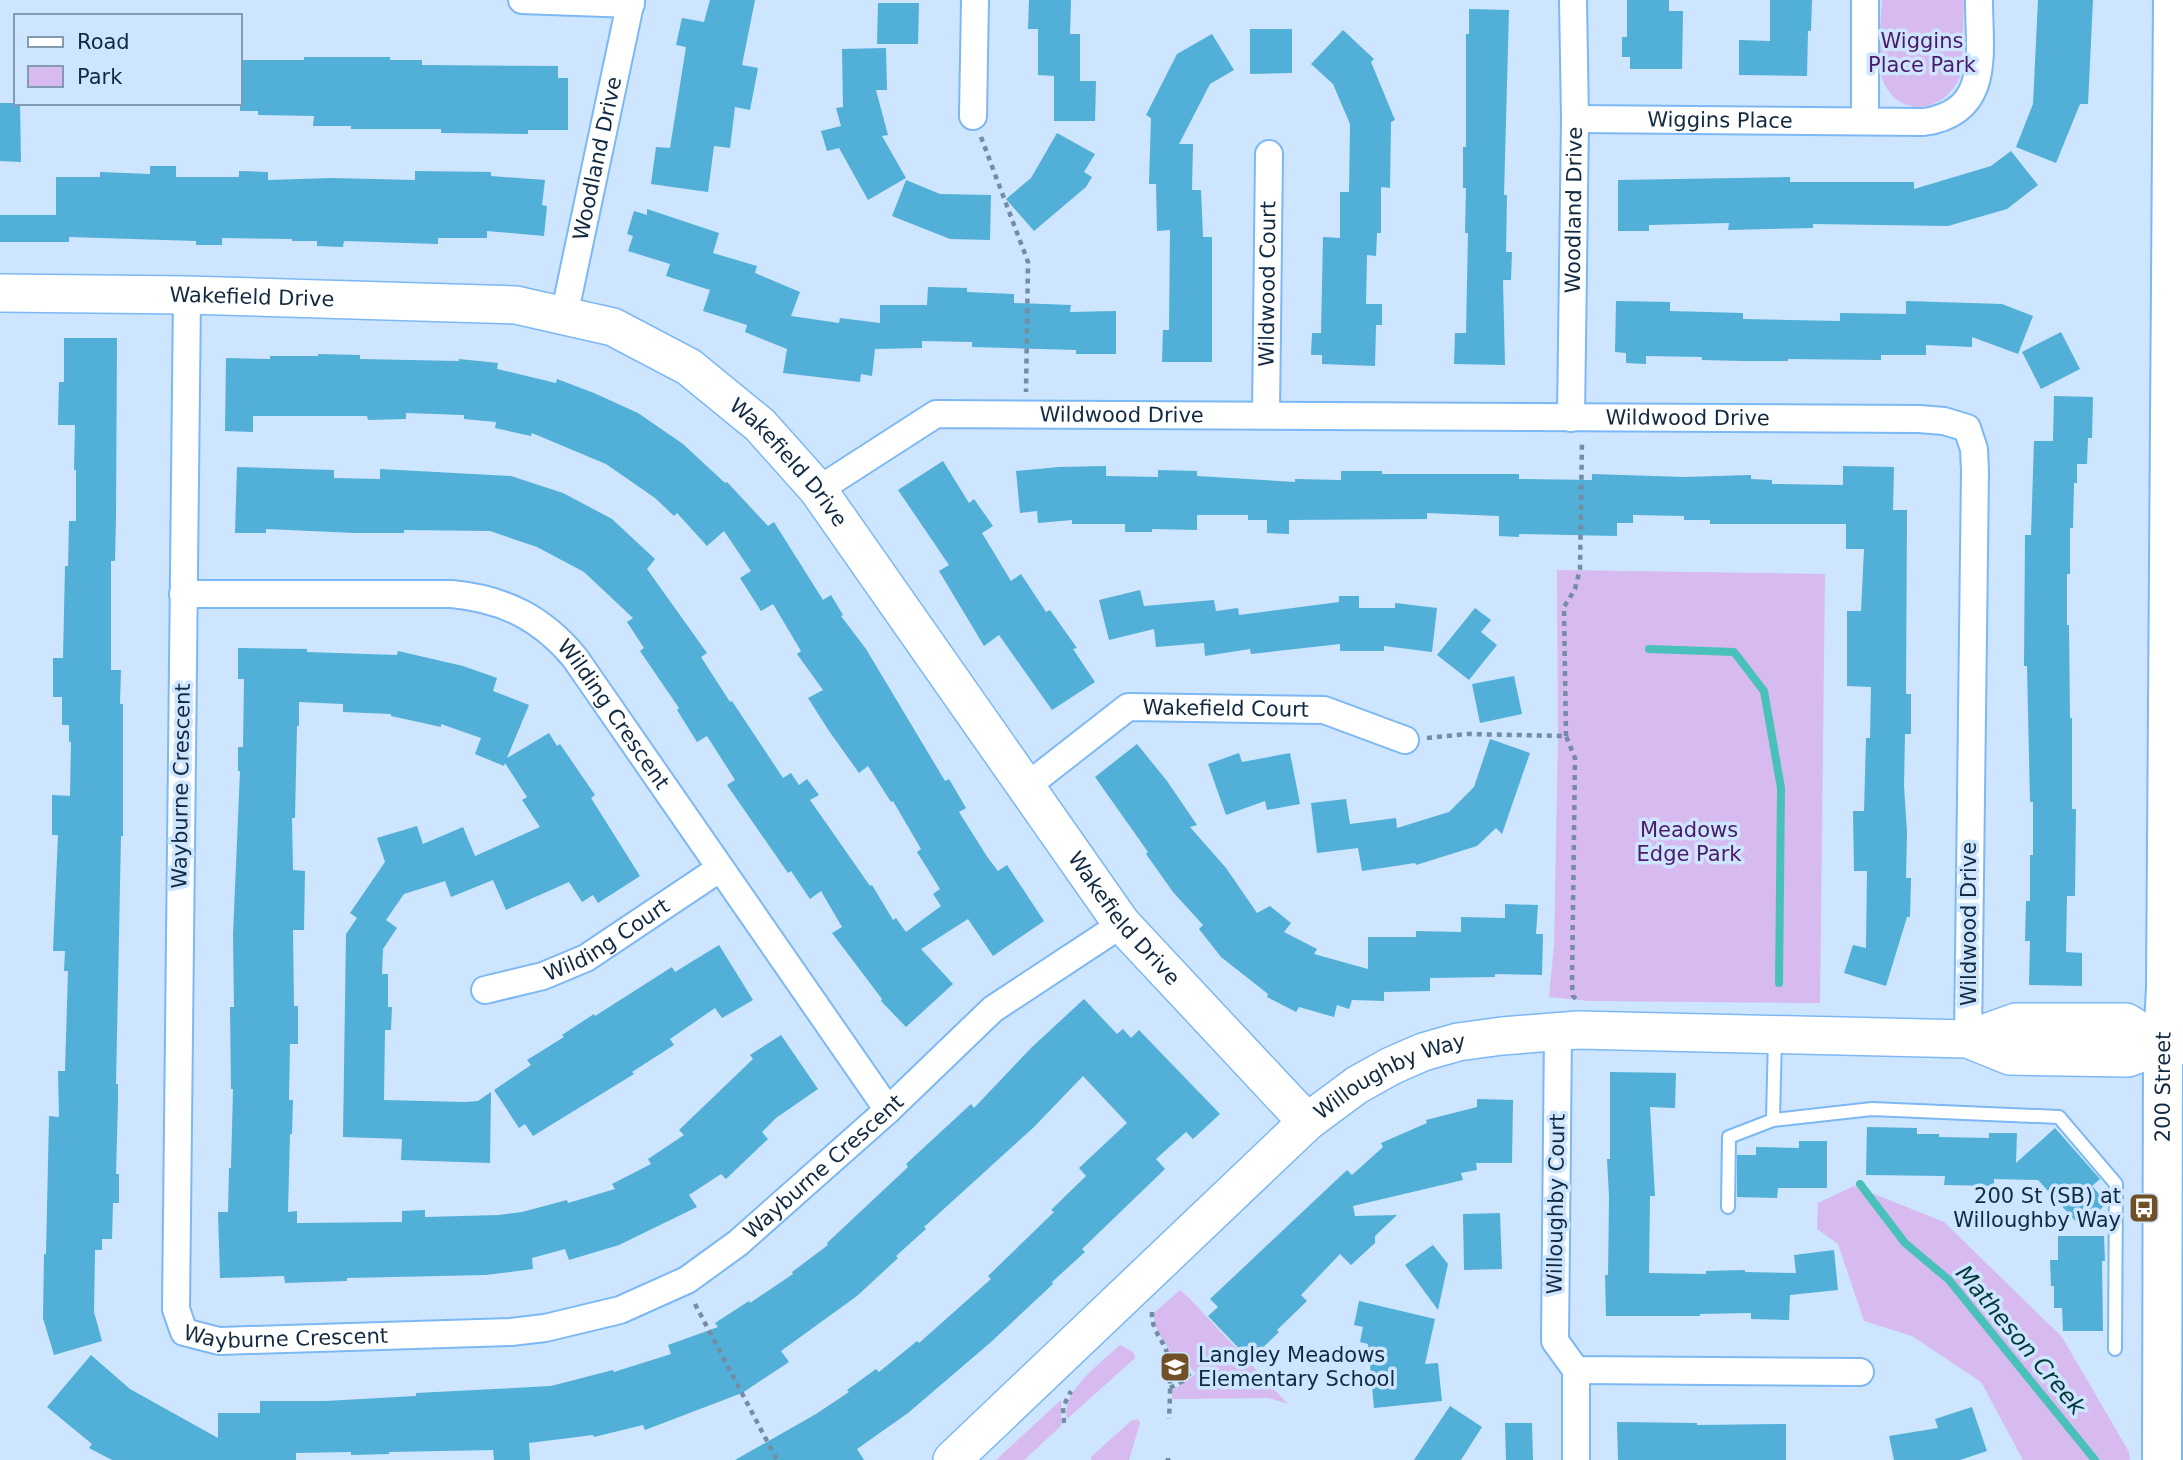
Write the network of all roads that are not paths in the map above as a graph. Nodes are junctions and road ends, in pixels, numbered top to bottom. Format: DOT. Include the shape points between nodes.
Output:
graph roads {
  1 [pos="522,0"];
  2 [pos="975,0"];
  3 [pos="1573,0"];
  4 [pos="1865,0"];
  5 [pos="1979,0"];
  6 [pos="2174,0"];
  7 [pos="631,2"];
  8 [pos="973,116"];
  9 [pos="1575,119"];
  10 [pos="1865,121"];
  11 [pos="1269,154"];
  12 [pos="0,293"];
  13 [pos="187,295"];
  14 [pos="564,316"];
  15 [pos="1266,415"];
  16 [pos="1577,418"];
  17 [pos="818,490"];
  18 [pos="183,594"];
  19 [pos="1405,740"];
  20 [pos="1027,786"];
  21 [pos="719,869"];
  22 [pos="1122,924"];
  23 [pos="485,990"];
  24 [pos="1568,1019"];
  25 [pos="1775,1034"];
  26 [pos="1968,1039"];
  27 [pos="2173,1046"];
  28 [pos="888,1110"];
  29 [pos="1773,1120"];
  30 [pos="1307,1122"];
  31 [pos="1728,1207"];
  32 [pos="2115,1349"];
  33 [pos="1576,1370"];
  34 [pos="1860,1372"];
  35 [pos="952,1460"];
  36 [pos="1576,1460"];
  37 [pos="2162,1460"];
  1 -- 7 [label="street"];
  2 -- 8 [label="street"];
  3 -- 9 [label="street, Woodland Drive"];
  4 -- 10 [label="street"];
  5 -- 10 [label="street, Wiggins Place" via="1978,73 1962,107 1949,116 1923,122"];
  6 -- 27 [label="main road, 200 Street" via="2166,988"];
  7 -- 14 [label="street, Woodland Drive"];
  9 -- 10 [label="street, Wiggins Place"];
  9 -- 16 [label="street, Woodland Drive"];
  11 -- 15 [label="street, Wildwood Court"];
  12 -- 13 [label="street, Wakefield Drive"];
  13 -- 14 [label="street, Wakefield Drive" via="516,305"];
  13 -- 18 [label="street, Wayburne Crescent"];
  14 -- 17 [label="street, Wakefield Drive" via="613,327 689,367 760,425"];
  15 -- 16 [label="street, Wildwood Drive"];
  15 -- 17 [label="street, Wildwood Drive" via="936,414"];
  16 -- 26 [label="street, Wildwood Drive" via="1919,419 1967,428 1975,471"];
  17 -- 20 [label="street, Wakefield Drive"];
  18 -- 21 [label="street, Wilding Crescent" via="452,594 474,596 525,615 552,632 575,658"];
  18 -- 28 [label="street, Wayburne Crescent" via="176,1309 184,1332 219,1341 510,1332 620,1310 683,1282 738,1243"];
  19 -- 20 [label="street, Wakefield Court" via="1324,710 1128,707"];
  20 -- 22 [label="street, Wakefield Drive"];
  21 -- 23 [label="street, Wilding Court" via="586,958"];
  21 -- 28 [label="street, Wilding Crescent"];
  22 -- 28 [label="street, Wayburne Crescent" via="993,1009"];
  22 -- 30 [label="street, Wakefield Drive"];
  24 -- 25 [label="street, Willoughby Way"];
  24 -- 30 [label="street, Willoughby Way" via="1423,1052 1357,1085"];
  24 -- 33 [label="street, Willoughby Court" via="1555,1341"];
  25 -- 26 [label="street, Willoughby Way"];
  25 -- 29 [label="lane"];
  26 -- 27 [label="street, Willoughby Way" via="2016,1022 2126,1022"];
  27 -- 37 [label="main road, 200 Street"];
  29 -- 31 [label="lane" via="1729,1137"];
  29 -- 32 [label="lane" via="1872,1109 2059,1117 2116,1184"];
  30 -- 35 [label="street, Willoughby Way"];
  33 -- 34 [label="street"];
  33 -- 36 [label="street"];
}
